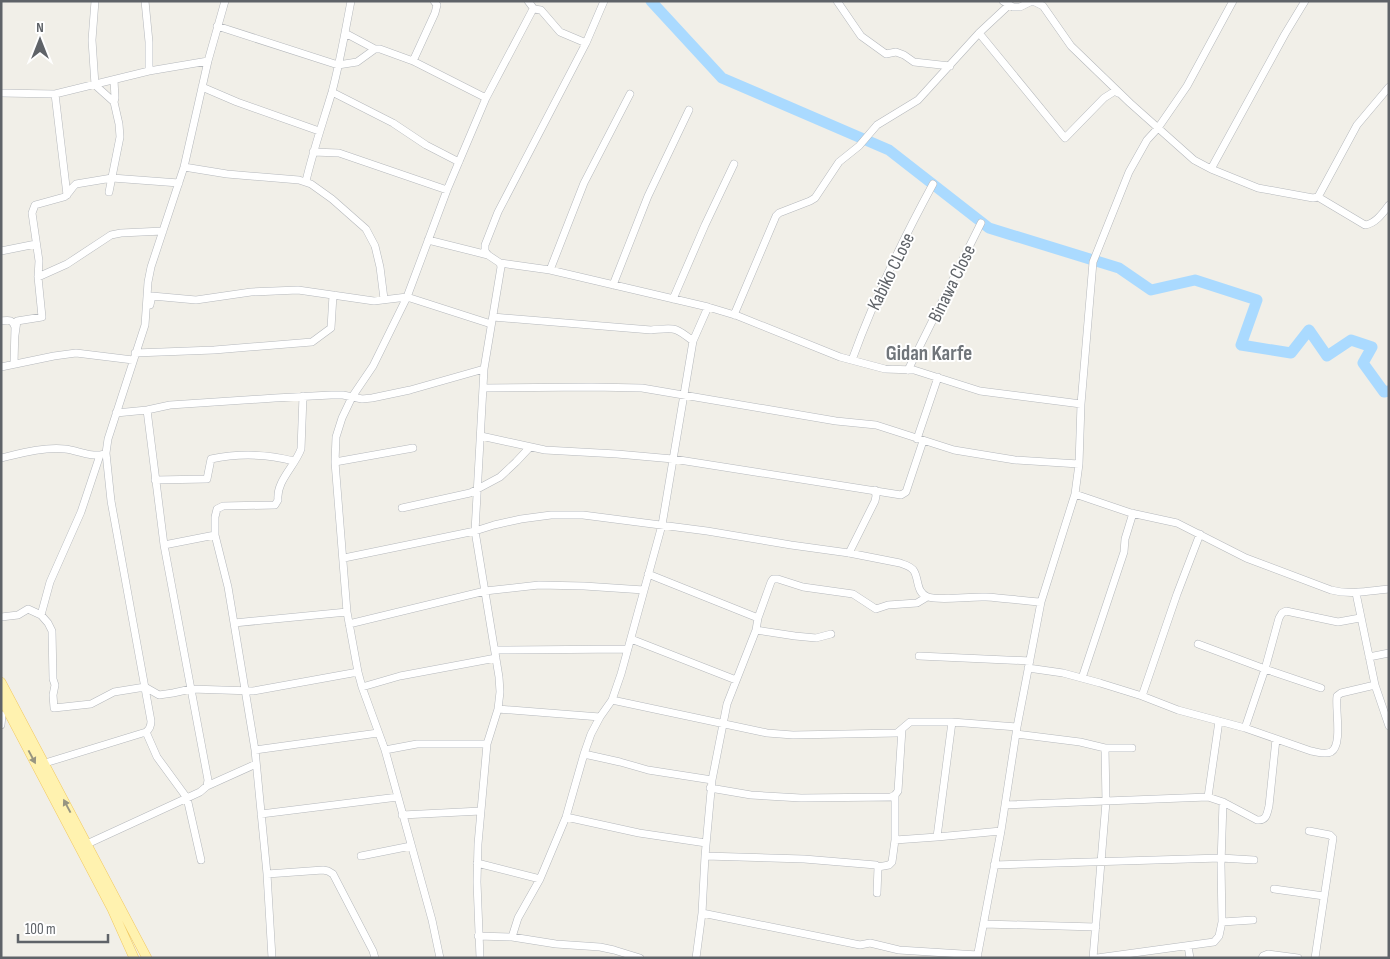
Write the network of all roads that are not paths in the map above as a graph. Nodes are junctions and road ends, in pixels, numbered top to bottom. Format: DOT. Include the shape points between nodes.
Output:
graph roads {
  1 [pos="95,1"];
  2 [pos="145,1"];
  3 [pos="225,1"];
  4 [pos="351,1"];
  5 [pos="434,1"];
  6 [pos="528,1"];
  7 [pos="604,1"];
  8 [pos="837,1"];
  9 [pos="1233,1"];
  10 [pos="1305,1"];
  11 [pos="1006,3"];
  12 [pos="1045,4"];
  13 [pos="534,9"];
  14 [pos="217,26"];
  15 [pos="345,33"];
  16 [pos="979,33"];
  17 [pos="586,43"];
  18 [pos="375,48"];
  19 [pos="208,61"];
  20 [pos="413,61"];
  21 [pos="338,66"];
  22 [pos="950,66"];
  23 [pos="148,71"];
  24 [pos="114,80"];
  25 [pos="95,85"];
  26 [pos="202,87"];
  27 [pos="1389,87"];
  28 [pos="1,92"];
  29 [pos="332,92"];
  30 [pos="55,94"];
  31 [pos="630,94"];
  32 [pos="486,98"];
  33 [pos="114,102"];
  34 [pos="1130,103"];
  35 [pos="689,110"];
  36 [pos="1158,128"];
  37 [pos="319,131"];
  38 [pos="313,152"];
  39 [pos="459,162"];
  40 [pos="734,164"];
  41 [pos="184,167"];
  42 [pos="1210,169"];
  43 [pos="112,178"];
  44 [pos="306,181"];
  45 [pos="179,183"];
  46 [pos="933,184"];
  47 [pos="447,190"];
  48 [pos="109,192"];
  49 [pos="67,195"];
  50 [pos="1318,197"];
  51 [pos="1389,205"];
  52 [pos="981,223"];
  53 [pos="163,231"];
  54 [pos="428,240"];
  55 [pos="36,244"];
  56 [pos="1,251"];
  57 [pos="488,255"];
  58 [pos="500,263"];
  59 [pos="550,270"];
  60 [pos="38,277"];
  61 [pos="613,285"];
  62 [pos="333,294"];
  63 [pos="406,297"];
  64 [pos="384,299"];
  65 [pos="673,299"];
  66 [pos="708,307"];
  67 [pos="734,315"];
  68 [pos="1,320"];
  69 [pos="492,321"];
  70 [pos="145,324"];
  71 [pos="15,335"];
  72 [pos="694,341"];
  73 [pos="134,357"];
  74 [pos="852,360"];
  75 [pos="14,364"];
  76 [pos="1,367"];
  77 [pos="484,369"];
  78 [pos="908,370"];
  79 [pos="938,377"];
  80 [pos="483,388"];
  81 [pos="683,395"];
  82 [pos="303,396"];
  83 [pos="352,397"];
  84 [pos="1082,404"];
  85 [pos="147,410"];
  86 [pos="116,413"];
  87 [pos="481,436"];
  88 [pos="920,440"];
  89 [pos="530,447"];
  90 [pos="413,448"];
  91 [pos="103,454"];
  92 [pos="1,458"];
  93 [pos="673,459"];
  94 [pos="294,461"];
  95 [pos="335,462"];
  96 [pos="1079,464"];
  97 [pos="155,480"];
  98 [pos="477,490"];
  99 [pos="875,490"];
  100 [pos="1075,494"];
  101 [pos="402,508"];
  102 [pos="1133,513"];
  103 [pos="662,525"];
  104 [pos="476,531"];
  105 [pos="1200,534"];
  106 [pos="215,536"];
  107 [pos="164,545"];
  108 [pos="850,553"];
  109 [pos="344,558"];
  110 [pos="648,574"];
  111 [pos="1389,589"];
  112 [pos="644,590"];
  113 [pos="485,591"];
  114 [pos="1356,593"];
  115 [pos="927,597"];
  116 [pos="1041,602"];
  117 [pos="347,612"];
  118 [pos="41,615"];
  119 [pos="1,617"];
  120 [pos="758,618"];
  121 [pos="1360,618"];
  122 [pos="234,623"];
  123 [pos="349,624"];
  124 [pos="756,630"];
  125 [pos="831,634"];
  126 [pos="630,639"];
  127 [pos="1198,644"];
  128 [pos="628,649"];
  129 [pos="1389,653"];
  130 [pos="495,654"];
  131 [pos="918,656"];
  132 [pos="1369,657"];
  133 [pos="1029,665"];
  134 [pos="1266,669"];
  135 [pos="358,672"];
  136 [pos="1082,678"];
  137 [pos="736,680"];
  138 [pos="1,682"];
  139 [pos="1375,685"];
  140 [pos="362,687"];
  141 [pos="145,688"];
  142 [pos="1321,688"];
  143 [pos="191,689"];
  144 [pos="246,691"];
  145 [pos="1142,696"];
  146 [pos="1,698"];
  147 [pos="612,700"];
  148 [pos="498,709"];
  149 [pos="5,715"];
  150 [pos="1387,716"];
  151 [pos="600,717"];
  152 [pos="1219,721"];
  153 [pos="952,722"];
  154 [pos="723,724"];
  155 [pos="1,725"];
  156 [pos="1389,726"];
  157 [pos="1245,728"];
  158 [pos="902,729"];
  159 [pos="1017,730"];
  160 [pos="146,732"];
  161 [pos="378,733"];
  162 [pos="1276,739"];
  163 [pos="487,744"];
  164 [pos="1105,748"];
  165 [pos="1132,748"];
  166 [pos="255,750"];
  167 [pos="386,750"];
  168 [pos="584,754"];
  169 [pos="45,763"];
  170 [pos="256,764"];
  171 [pos="712,780"];
  172 [pos="207,786"];
  173 [pos="710,788"];
  174 [pos="895,795"];
  175 [pos="398,797"];
  176 [pos="1208,797"];
  177 [pos="187,798"];
  178 [pos="1106,802"];
  179 [pos="1223,802"];
  180 [pos="1005,805"];
  181 [pos="481,811"];
  182 [pos="261,814"];
  183 [pos="402,815"];
  184 [pos="566,816"];
  185 [pos="1001,831"];
  186 [pos="1309,831"];
  187 [pos="937,838"];
  188 [pos="895,840"];
  189 [pos="706,843"];
  190 [pos="87,844"];
  191 [pos="411,846"];
  192 [pos="361,856"];
  193 [pos="705,856"];
  194 [pos="1221,858"];
  195 [pos="201,860"];
  196 [pos="1254,860"];
  197 [pos="1101,862"];
  198 [pos="477,864"];
  199 [pos="994,865"];
  200 [pos="878,867"];
  201 [pos="267,874"];
  202 [pos="540,879"];
  203 [pos="1274,889"];
  204 [pos="877,893"];
  205 [pos="1324,896"];
  206 [pos="702,913"];
  207 [pos="1253,920"];
  208 [pos="1222,922"];
  209 [pos="984,924"];
  210 [pos="1096,927"];
  211 [pos="478,936"];
  212 [pos="512,937"];
  213 [pos="1188,946"];
  214 [pos="1122,956"];
  215 [pos="977,957"];
  216 [pos="134,958"];
  217 [pos="147,958"];
  218 [pos="272,958"];
  219 [pos="375,958"];
  220 [pos="440,958"];
  221 [pos="480,958"];
  222 [pos="640,958"];
  223 [pos="696,958"];
  224 [pos="1093,958"];
  225 [pos="1097,958"];
  226 [pos="1190,958"];
  227 [pos="1262,958"];
  228 [pos="1298,958"];
  229 [pos="1315,958"];
  1 -- 25 [label="street" via="92,40"];
  2 -- 23 [label="street"];
  3 -- 14 [label="street"];
  4 -- 15 [label="street"];
  5 -- 20 [label="street" via="437,5 435,13"];
  6 -- 13 [label="street"];
  7 -- 17 [label="street"];
  8 -- 22 [label="street" via="861,36 886,54 896,52 914,62"];
  9 -- 36 [label="street" via="1187,86"];
  10 -- 42 [label="street"];
  11 -- 12 [label="street" via="1013,7 1030,2"];
  11 -- 16 [label="street"];
  12 -- 34 [label="street" via="1071,46"];
  13 -- 17 [label="street" via="540,10 560,32"];
  13 -- 32 [label="street"];
  14 -- 19 [label="street"];
  14 -- 21 [label="street"];
  15 -- 18 [label="street"];
  15 -- 21 [label="street"];
  16 -- 22 [label="street"];
  16 -- 34 [label="street" via="1065,138 1115,91"];
  17 -- 57 [label="street" via="498,212 485,245"];
  18 -- 20 [label="street"];
  18 -- 21 [label="street" via="357,62"];
  19 -- 23 [label="street"];
  19 -- 26 [label="street"];
  20 -- 32 [label="street"];
  21 -- 29 [label="street"];
  22 -- 67 [label="street" via="916,102 878,125 839,162 815,198 776,216"];
  23 -- 24 [label="street"];
  24 -- 25 [label="street"];
  24 -- 33 [label="street"];
  25 -- 30 [label="street"];
  25 -- 33 [label="street"];
  26 -- 37 [label="street"];
  26 -- 41 [label="street"];
  27 -- 50 [label="street" via="1357,125"];
  28 -- 30 [label="street"];
  29 -- 37 [label="street"];
  29 -- 39 [label="street"];
  30 -- 49 [label="street"];
  31 -- 59 [label="street" via="584,183"];
  32 -- 39 [label="street"];
  33 -- 43 [label="street" via="120,137"];
  34 -- 36 [label="street"];
  35 -- 61 [label="street" via="648,196"];
  36 -- 42 [label="street" via="1194,160"];
  36 -- 84 [label="street" via="1147,140 1129,172 1093,262"];
  37 -- 38 [label="street"];
  38 -- 44 [label="street"];
  38 -- 47 [label="street" via="339,153"];
  39 -- 47 [label="street"];
  40 -- 65 [label="street"];
  41 -- 44 [label="street"];
  41 -- 45 [label="street"];
  42 -- 50 [label="street" via="1258,188"];
  43 -- 45 [label="street"];
  43 -- 48 [label="street"];
  43 -- 49 [label="street" via="76,184"];
  44 -- 64 [label="street" via="366,229 375,246"];
  45 -- 53 [label="street"];
  46 -- 74 [label="street, Kabiko CLose" via="890,267"];
  47 -- 54 [label="street"];
  49 -- 55 [label="street" via="35,204 32,213"];
  50 -- 51 [label="street" via="1365,225"];
  52 -- 78 [label="street, Binawa Close"];
  53 -- 60 [label="street" via="110,235 67,264"];
  53 -- 70 [label="street" via="148,282"];
  54 -- 57 [label="street"];
  54 -- 63 [label="street"];
  55 -- 56 [label="street"];
  55 -- 60 [label="street"];
  57 -- 58 [label="street"];
  58 -- 59 [label="street"];
  58 -- 69 [label="street"];
  59 -- 61 [label="street"];
  60 -- 71 [label="street" via="42,317 17,321"];
  61 -- 65 [label="street"];
  62 -- 64 [label="street" via="374,301"];
  62 -- 70 [label="street" via="298,290 251,292 196,300 152,296"];
  62 -- 73 [label="street" via="331,328 312,342"];
  63 -- 64 [label="street"];
  63 -- 69 [label="street"];
  63 -- 83 [label="street" via="373,366"];
  65 -- 66 [label="street"];
  66 -- 67 [label="street"];
  66 -- 72 [label="street"];
  67 -- 74 [label="street"];
  68 -- 71 [label="street" via="13,322"];
  69 -- 72 [label="street" via="651,330 673,328"];
  69 -- 77 [label="street"];
  70 -- 73 [label="street"];
  71 -- 75 [label="street"];
  72 -- 81 [label="street"];
  73 -- 75 [label="street" via="76,353"];
  73 -- 86 [label="street"];
  74 -- 78 [label="street"];
  75 -- 76 [label="street"];
  77 -- 80 [label="street"];
  77 -- 83 [label="street" via="410,390 372,398"];
  78 -- 79 [label="street"];
  79 -- 84 [label="street" via="980,391"];
  79 -- 88 [label="street"];
  80 -- 81 [label="street" via="642,388"];
  80 -- 87 [label="street"];
  81 -- 88 [label="street" via="876,425"];
  81 -- 93 [label="street"];
  82 -- 83 [label="street"];
  82 -- 85 [label="street"];
  82 -- 94 [label="street" via="301,449"];
  83 -- 95 [label="street" via="336,437"];
  84 -- 96 [label="street"];
  85 -- 86 [label="street"];
  85 -- 97 [label="street"];
  86 -- 91 [label="street"];
  87 -- 89 [label="street"];
  87 -- 98 [label="street"];
  88 -- 96 [label="street" via="988,456"];
  88 -- 99 [label="street" via="906,492 901,495"];
  89 -- 93 [label="street"];
  89 -- 98 [label="street" via="500,477"];
  90 -- 95 [label="street"];
  91 -- 92 [label="street" via="66,448 42,449"];
  91 -- 118 [label="street" via="50,582"];
  91 -- 141 [label="street"];
  93 -- 99 [label="street"];
  93 -- 103 [label="street"];
  94 -- 97 [label="street" via="263,455 227,455 211,459 207,479"];
  94 -- 106 [label="street" via="277,493 275,505 223,506 217,509"];
  95 -- 109 [label="street"];
  96 -- 100 [label="street"];
  97 -- 107 [label="street"];
  98 -- 101 [label="street"];
  98 -- 104 [label="street"];
  99 -- 108 [label="street" via="876,496"];
  100 -- 102 [label="street"];
  100 -- 116 [label="street"];
  102 -- 105 [label="street" via="1177,523"];
  102 -- 136 [label="street" via="1124,552"];
  103 -- 104 [label="street" via="583,515 551,515"];
  103 -- 108 [label="street"];
  103 -- 110 [label="street"];
  104 -- 109 [label="street"];
  104 -- 113 [label="street"];
  105 -- 114 [label="street" via="1286,574 1331,590"];
  105 -- 145 [label="street"];
  106 -- 107 [label="street"];
  106 -- 122 [label="street"];
  107 -- 143 [label="street"];
  108 -- 115 [label="street" via="908,566 914,571 922,593"];
  109 -- 117 [label="street"];
  110 -- 112 [label="street"];
  110 -- 120 [label="street"];
  111 -- 114 [label="street"];
  112 -- 113 [label="street" via="539,585"];
  112 -- 126 [label="street"];
  113 -- 123 [label="street"];
  113 -- 130 [label="street"];
  114 -- 121 [label="street"];
  115 -- 116 [label="street" via="986,597"];
  115 -- 120 [label="street" via="917,603 876,609 853,594 773,579"];
  116 -- 133 [label="street"];
  117 -- 122 [label="street"];
  117 -- 123 [label="street"];
  118 -- 119 [label="street" via="28,609 18,615"];
  118 -- 141 [label="street" via="52,631 54,708 91,704 114,692"];
  120 -- 124 [label="street"];
  121 -- 132 [label="street"];
  121 -- 134 [label="street" via="1338,622 1286,611 1282,613"];
  122 -- 144 [label="street"];
  123 -- 135 [label="street"];
  124 -- 125 [label="street" via="816,638"];
  124 -- 137 [label="street"];
  126 -- 128 [label="street"];
  126 -- 137 [label="street"];
  127 -- 134 [label="street"];
  128 -- 130 [label="street"];
  128 -- 147 [label="street"];
  129 -- 132 [label="street"];
  130 -- 140 [label="street"];
  130 -- 148 [label="street" via="500,692"];
  131 -- 133 [label="street"];
  132 -- 139 [label="street"];
  133 -- 136 [label="street"];
  133 -- 159 [label="street"];
  134 -- 142 [label="street"];
  134 -- 157 [label="street"];
  135 -- 140 [label="street"];
  135 -- 144 [label="street"];
  136 -- 145 [label="street"];
  137 -- 154 [label="street"];
  138 -- 169 [label="main road"];
  139 -- 150 [label="street"];
  139 -- 162 [label="street" via="1341,692 1337,696 1338,730 1334,749 1329,753 1311,751"];
  140 -- 161 [label="street"];
  141 -- 143 [label="street" via="159,695"];
  141 -- 160 [label="street" via="151,721"];
  143 -- 144 [label="street"];
  143 -- 172 [label="street"];
  144 -- 166 [label="street"];
  145 -- 152 [label="street"];
  146 -- 149 [label="main road"];
  147 -- 151 [label="street"];
  147 -- 154 [label="street"];
  148 -- 151 [label="street"];
  148 -- 163 [label="street"];
  149 -- 155 [label="street"];
  149 -- 216 [label="main road, one-way" via="112,909"];
  150 -- 156 [label="street"];
  151 -- 168 [label="street"];
  152 -- 157 [label="street"];
  152 -- 176 [label="street"];
  153 -- 158 [label="street" via="910,722"];
  153 -- 159 [label="street"];
  153 -- 187 [label="street"];
  154 -- 158 [label="street" via="793,735 896,733"];
  154 -- 171 [label="street"];
  157 -- 162 [label="street"];
  158 -- 174 [label="street" via="898,791"];
  159 -- 164 [label="street"];
  159 -- 180 [label="street"];
  160 -- 169 [label="street"];
  160 -- 177 [label="street" via="157,757"];
  161 -- 166 [label="street"];
  161 -- 167 [label="street"];
  162 -- 179 [label="street" via="1269,806 1264,819 1257,820"];
  163 -- 167 [label="street" via="417,744"];
  163 -- 181 [label="street"];
  164 -- 165 [label="street"];
  164 -- 178 [label="street"];
  166 -- 170 [label="street"];
  167 -- 175 [label="street"];
  168 -- 171 [label="street" via="648,770"];
  168 -- 184 [label="street"];
  190 -- 169 [label="main road, one-way"];
  170 -- 172 [label="street"];
  170 -- 182 [label="street"];
  171 -- 173 [label="street"];
  172 -- 177 [label="street"];
  173 -- 174 [label="street" via="801,798"];
  173 -- 189 [label="street"];
  174 -- 188 [label="street"];
  175 -- 182 [label="street"];
  175 -- 183 [label="street"];
  176 -- 178 [label="street"];
  176 -- 179 [label="street"];
  177 -- 190 [label="street"];
  177 -- 195 [label="street"];
  178 -- 180 [label="street"];
  178 -- 197 [label="street"];
  179 -- 194 [label="street"];
  180 -- 185 [label="street"];
  181 -- 183 [label="street"];
  181 -- 198 [label="street"];
  182 -- 201 [label="street"];
  183 -- 191 [label="street"];
  184 -- 189 [label="street" via="639,833"];
  184 -- 202 [label="street"];
  185 -- 187 [label="street"];
  185 -- 199 [label="street"];
  186 -- 205 [label="street" via="1333,838"];
  187 -- 188 [label="street"];
  188 -- 200 [label="street" via="892,862"];
  189 -- 193 [label="street"];
  190 -- 217 [label="main road"];
  191 -- 192 [label="street"];
  191 -- 220 [label="street"];
  193 -- 200 [label="street" via="804,859"];
  193 -- 206 [label="street"];
  194 -- 196 [label="street"];
  194 -- 197 [label="street"];
  194 -- 208 [label="street"];
  197 -- 199 [label="street"];
  197 -- 210 [label="street"];
  198 -- 202 [label="street"];
  198 -- 211 [label="street"];
  199 -- 209 [label="street"];
  200 -- 204 [label="street"];
  201 -- 218 [label="street"];
  201 -- 219 [label="street" via="323,870 332,874"];
  202 -- 212 [label="street" via="518,918"];
  203 -- 205 [label="street"];
  205 -- 229 [label="street"];
  206 -- 215 [label="street" via="860,944"];
  206 -- 223 [label="street"];
  207 -- 208 [label="street"];
  208 -- 213 [label="street" via="1214,942"];
  209 -- 210 [label="street"];
  209 -- 215 [label="street"];
  210 -- 224 [label="street"];
  211 -- 212 [label="street"];
  211 -- 221 [label="street"];
  212 -- 222 [label="street" via="600,947"];
  213 -- 214 [label="street"];
  213 -- 226 [label="street"];
  214 -- 225 [label="street"];
  227 -- 228 [label="street" via="1268,954"];
}
